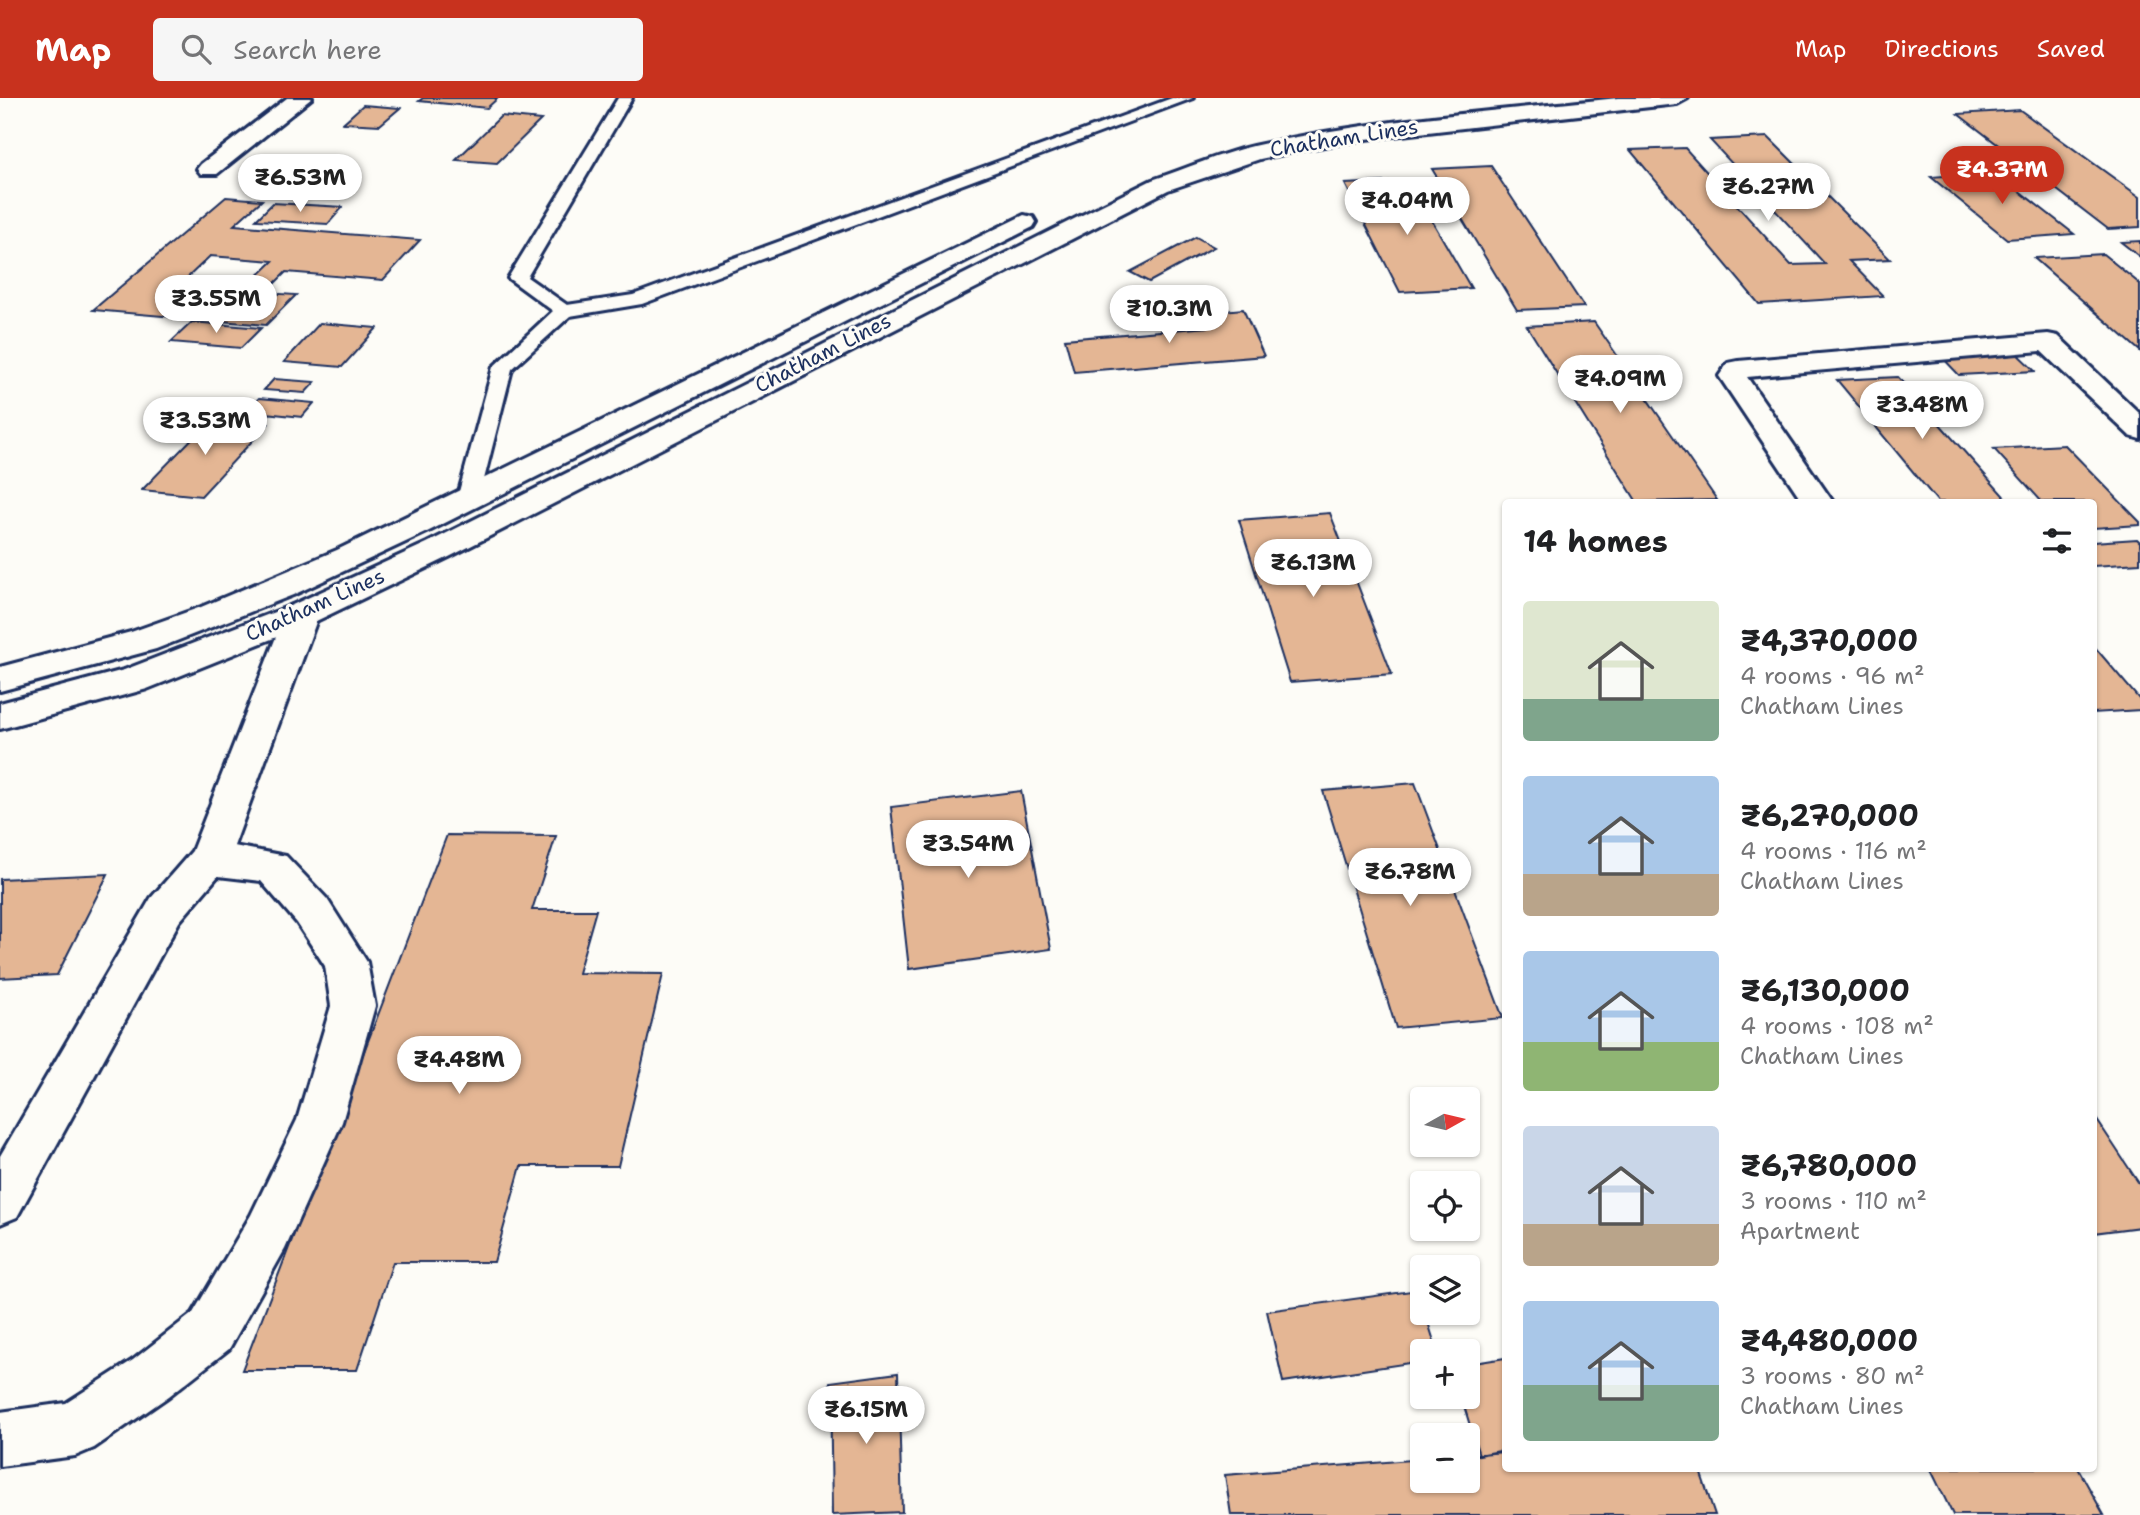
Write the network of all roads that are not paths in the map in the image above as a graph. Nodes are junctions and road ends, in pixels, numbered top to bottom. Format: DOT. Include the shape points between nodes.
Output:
graph roads {
  1 [pos="301,98"];
  2 [pos="625,98"];
  3 [pos="1186,98"];
  4 [pos="1531,98"];
  5 [pos="1677,98"];
  6 [pos="209,169"];
  7 [pos="564,311"];
  8 [pos="2140,430"];
  9 [pos="468,499"];
  10 [pos="1816,499"];
  11 [pos="302,614"];
  12 [pos="0,679"];
  13 [pos="0,716"];
  14 [pos="209,859"];
  15 [pos="0,1201"];
  16 [pos="0,1439"];
  1 -- 6 [label="main road"];
  2 -- 7 [label="lane" via="517,278"];
  3 -- 7 [label="lane" via="636,300"];
  4 -- 9 [label="main road, Chatham Lines" via="1383,113 1229,140 1151,167 1057,206"];
  5 -- 11 [label="main road, Chatham Lines" via="1306,142 1254,153 1160,185 438,550"];
  7 -- 9 [label="lane" via="503,367"];
  8 -- 10 [label="main road" via="2048,341 1738,369 1733,376 1748,402"];
  9 -- 12 [label="main road, Chatham Lines" via="357,554 175,631 72,665"];
  11 -- 13 [label="main road, Chatham Lines" via="134,680"];
  11 -- 14 [label="main road"];
  14 -- 15 [label="main road" via="165,910"];
  14 -- 16 [label="main road" via="272,867 312,911 346,962 352,1006 319,1122 268,1232 211,1331 75,1429"];
}
